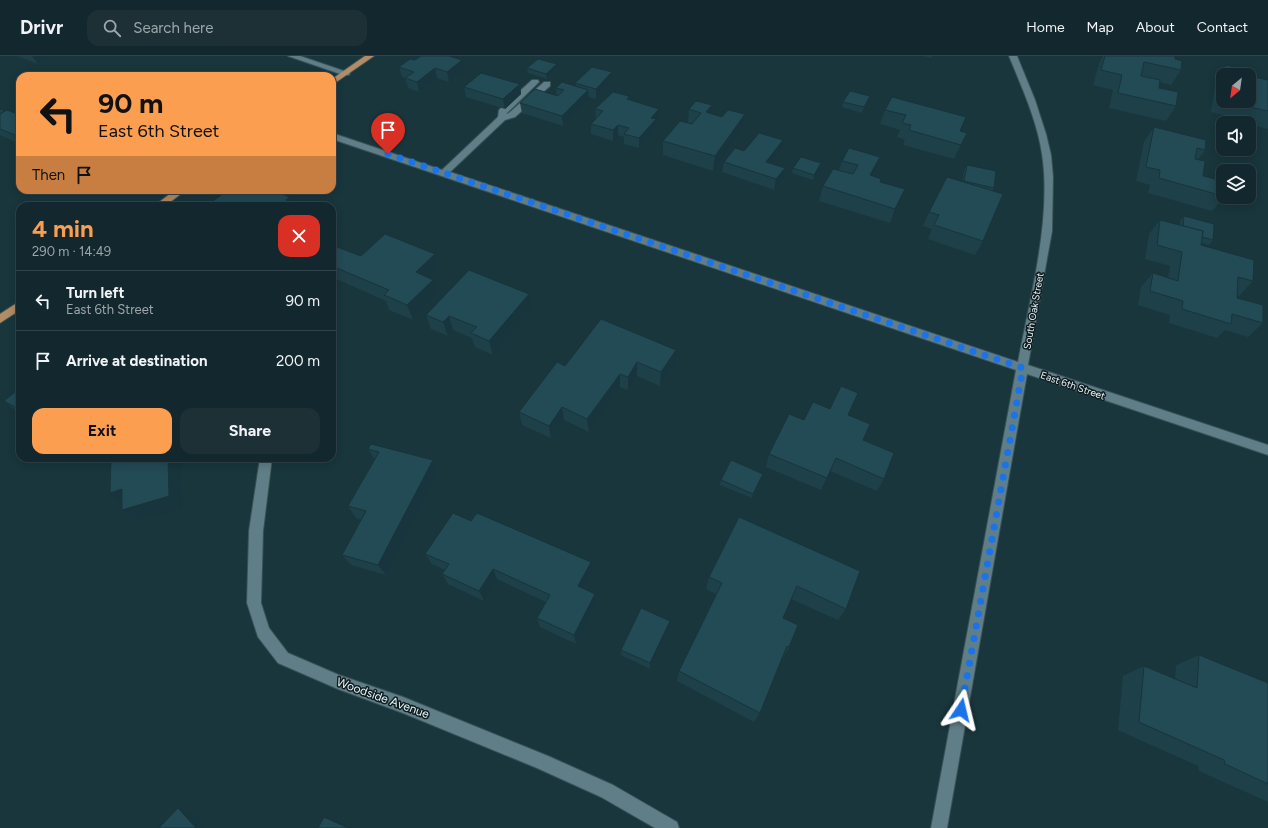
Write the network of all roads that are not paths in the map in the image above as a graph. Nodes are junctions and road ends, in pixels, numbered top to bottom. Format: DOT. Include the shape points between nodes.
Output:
graph roads {
  1 [pos="292,56"];
  2 [pos="370,56"];
  3 [pos="1013,56"];
  4 [pos="346,73"];
  5 [pos="336,80"];
  6 [pos="535,82"];
  7 [pos="547,84"];
  8 [pos="502,118"];
  9 [pos="336,137"];
  10 [pos="444,173"];
  11 [pos="176,194"];
  12 [pos="164,202"];
  13 [pos="16,308"];
  14 [pos="0,319"];
  15 [pos="1023,368"];
  16 [pos="1268,450"];
  17 [pos="265,462"];
  18 [pos="671,828"];
  19 [pos="939,828"];
  1 -- 4 [label="street"];
  2 -- 4 [label="main road"];
  3 -- 15 [label="street, South Oak Street" via="1045,146 1049,189 1047,231"];
  4 -- 5 [label="main road"];
  6 -- 8 [label="street" via="502,112"];
  7 -- 8 [label="street" via="512,115"];
  8 -- 10 [label="street"];
  9 -- 10 [label="street, East 6th Street"];
  10 -- 15 [label="street, East 6th Street"];
  11 -- 12 [label="main road"];
  13 -- 14 [label="main road"];
  15 -- 16 [label="street, East 6th Street"];
  15 -- 19 [label="street, South Oak Street"];
  17 -- 18 [label="street, Woodside Avenue" via="256,531 254,604 263,632 283,658 535,759 607,791"];
}
